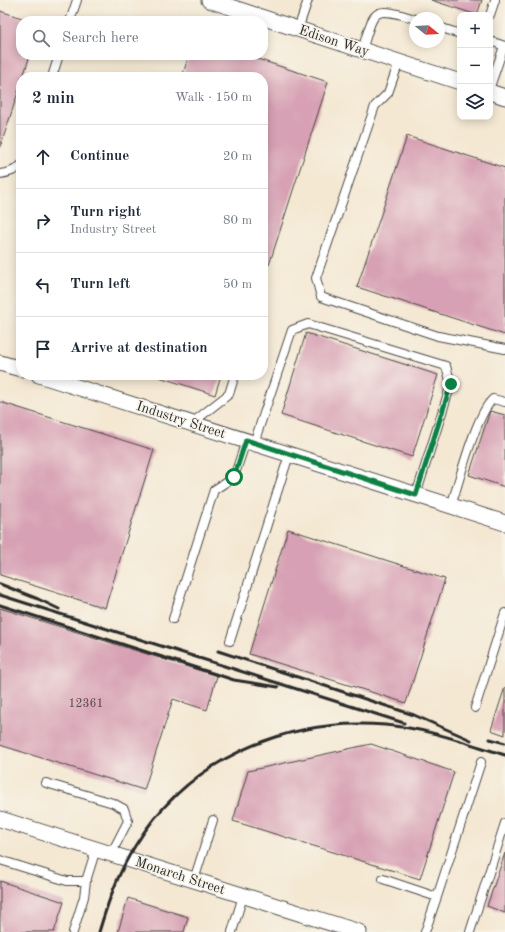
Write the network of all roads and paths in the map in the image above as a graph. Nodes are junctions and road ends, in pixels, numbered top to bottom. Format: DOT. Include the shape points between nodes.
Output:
graph roads {
  1 [pos="77,0"];
  2 [pos="209,0"];
  3 [pos="308,0"];
  4 [pos="495,0"];
  5 [pos="491,12"];
  6 [pos="72,16"];
  7 [pos="258,16"];
  8 [pos="409,17"];
  9 [pos="268,19"];
  10 [pos="298,29"];
  11 [pos="445,29"];
  12 [pos="457,33"];
  13 [pos="493,43"];
  14 [pos="504,46"];
  15 [pos="362,50"];
  16 [pos="57,60"];
  17 [pos="399,62"];
  18 [pos="54,72"];
  19 [pos="457,81"];
  20 [pos="491,84"];
  21 [pos="493,93"];
  22 [pos="505,97"];
  23 [pos="16,170"];
  24 [pos="0,174"];
  25 [pos="505,349"];
  26 [pos="0,363"];
  27 [pos="16,368"];
  28 [pos="55,380"];
  29 [pos="233,380"];
  30 [pos="505,402"];
  31 [pos="192,423"];
  32 [pos="250,442"];
  33 [pos="289,455"];
  34 [pos="416,495"];
  35 [pos="451,506"];
  36 [pos="505,523"];
  37 [pos="505,613"];
  38 [pos="173,619"];
  39 [pos="230,641"];
  40 [pos="475,708"];
  41 [pos="481,762"];
  42 [pos="46,783"];
  43 [pos="0,819"];
  44 [pos="213,820"];
  45 [pos="505,823"];
  46 [pos="96,849"];
  47 [pos="111,854"];
  48 [pos="0,860"];
  49 [pos="383,879"];
  50 [pos="194,880"];
  51 [pos="86,881"];
  52 [pos="243,896"];
  53 [pos="437,897"];
  54 [pos="73,932"];
  55 [pos="232,932"];
  56 [pos="359,932"];
  57 [pos="425,932"];
  58 [pos="470,932"];
  1 -- 6 [label="lane"];
  2 -- 7 [label="street, Edison Way"];
  3 -- 10 [label="lane"];
  4 -- 5 [label="lane"];
  8 -- 15 [label="lane" via="390,10 373,16"];
  9 -- 10 [label="street, Edison Way"];
  10 -- 15 [label="street, Edison Way"];
  11 -- 12 [label="lane"];
  13 -- 14 [label="lane"];
  14 -- 20 [label="lane"];
  15 -- 17 [label="street, Edison Way"];
  16 -- 18 [label="lane"];
  17 -- 19 [label="street, Edison Way"];
  17 -- 25 [label="lane" via="388,93 375,106 316,278 321,297 438,336"];
  21 -- 22 [label="street"];
  23 -- 24 [label="lane"];
  26 -- 27 [label="street"];
  28 -- 31 [label="street, Industry Street"];
  29 -- 31 [label="lane" via="229,394"];
  30 -- 35 [label="lane" via="492,399 486,405"];
  31 -- 32 [label="street, Industry Street"];
  32 -- 33 [label="street, Industry Street"];
  32 -- 34 [label="lane" via="292,330 308,324 446,366 451,384"];
  32 -- 38 [label="lane" via="234,477 214,490"];
  33 -- 34 [label="street, Industry Street"];
  33 -- 39 [label="lane"];
  34 -- 35 [label="street, Industry Street"];
  35 -- 36 [label="street, Industry Street"];
  37 -- 40 [label="lane"];
  41 -- 53 [label="lane"];
  42 -- 47 [label="lane" via="113,803 124,809 128,821"];
  43 -- 46 [label="street, Monarch Street"];
  44 -- 50 [label="lane"];
  45 -- 58 [label="lane"];
  46 -- 47 [label="street, Monarch Street"];
  46 -- 51 [label="lane"];
  47 -- 50 [label="street, Monarch Street"];
  48 -- 51 [label="lane" via="67,881"];
  49 -- 53 [label="lane"];
  50 -- 52 [label="street, Monarch Street"];
  51 -- 54 [label="lane"];
  52 -- 55 [label="lane"];
  52 -- 56 [label="street, Monarch Street"];
  53 -- 57 [label="lane"];
}
